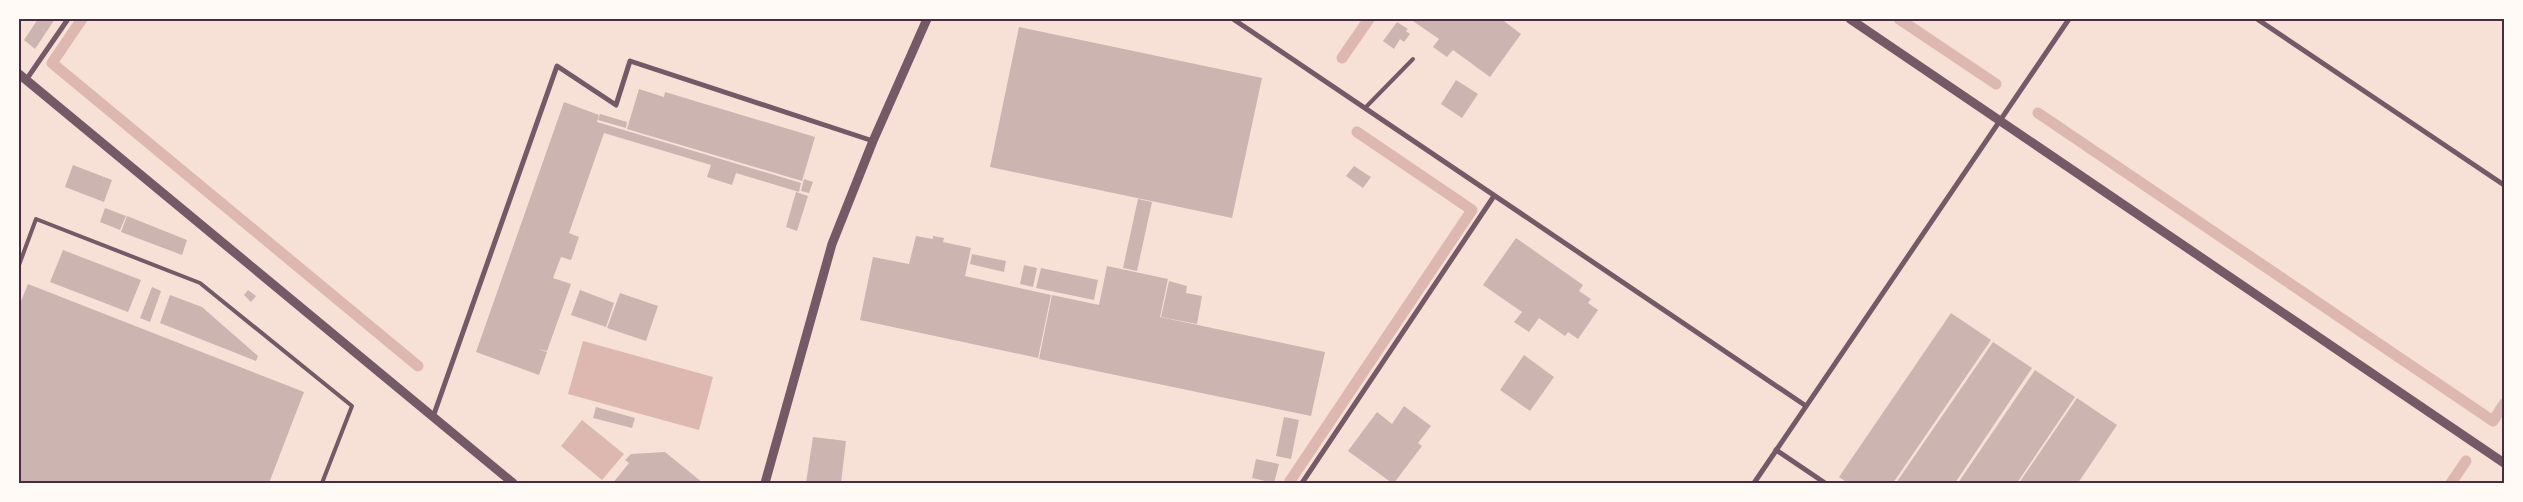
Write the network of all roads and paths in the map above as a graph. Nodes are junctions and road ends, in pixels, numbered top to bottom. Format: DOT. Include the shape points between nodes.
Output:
graph roads {
  1 [pos="68,19"];
  2 [pos="927,19"];
  3 [pos="1233,19"];
  4 [pos="1850,19"];
  5 [pos="2069,19"];
  6 [pos="2257,19"];
  7 [pos="1413,59"];
  8 [pos="19,74"];
  9 [pos="26,80"];
  10 [pos="1365,108"];
  11 [pos="2000,120"];
  12 [pos="873,141"];
  13 [pos="2504,185"];
  14 [pos="1494,196"];
  15 [pos="19,264"];
  16 [pos="1806,406"];
  17 [pos="433,418"];
  18 [pos="1776,450"];
  19 [pos="2504,463"];
  20 [pos="322,483"];
  21 [pos="513,483"];
  22 [pos="765,483"];
  23 [pos="1302,483"];
  24 [pos="1754,483"];
  25 [pos="1825,483"];
  1 -- 9 [label="street"];
  2 -- 12 [label="street"];
  3 -- 10 [label="street"];
  4 -- 11 [label="street"];
  5 -- 11 [label="street"];
  6 -- 13 [label="street"];
  7 -- 10 [label="lane"];
  8 -- 9 [label="street"];
  9 -- 17 [label="street"];
  10 -- 14 [label="street"];
  11 -- 16 [label="street"];
  11 -- 19 [label="street"];
  12 -- 17 [label="street" via="630,61 616,105 557,66"];
  12 -- 22 [label="street" via="832,244"];
  14 -- 16 [label="street"];
  14 -- 23 [label="street"];
  15 -- 20 [label="lane" via="36,219 200,283 352,406"];
  16 -- 18 [label="street"];
  17 -- 21 [label="street"];
  18 -- 24 [label="street"];
  18 -- 25 [label="street"];
}
